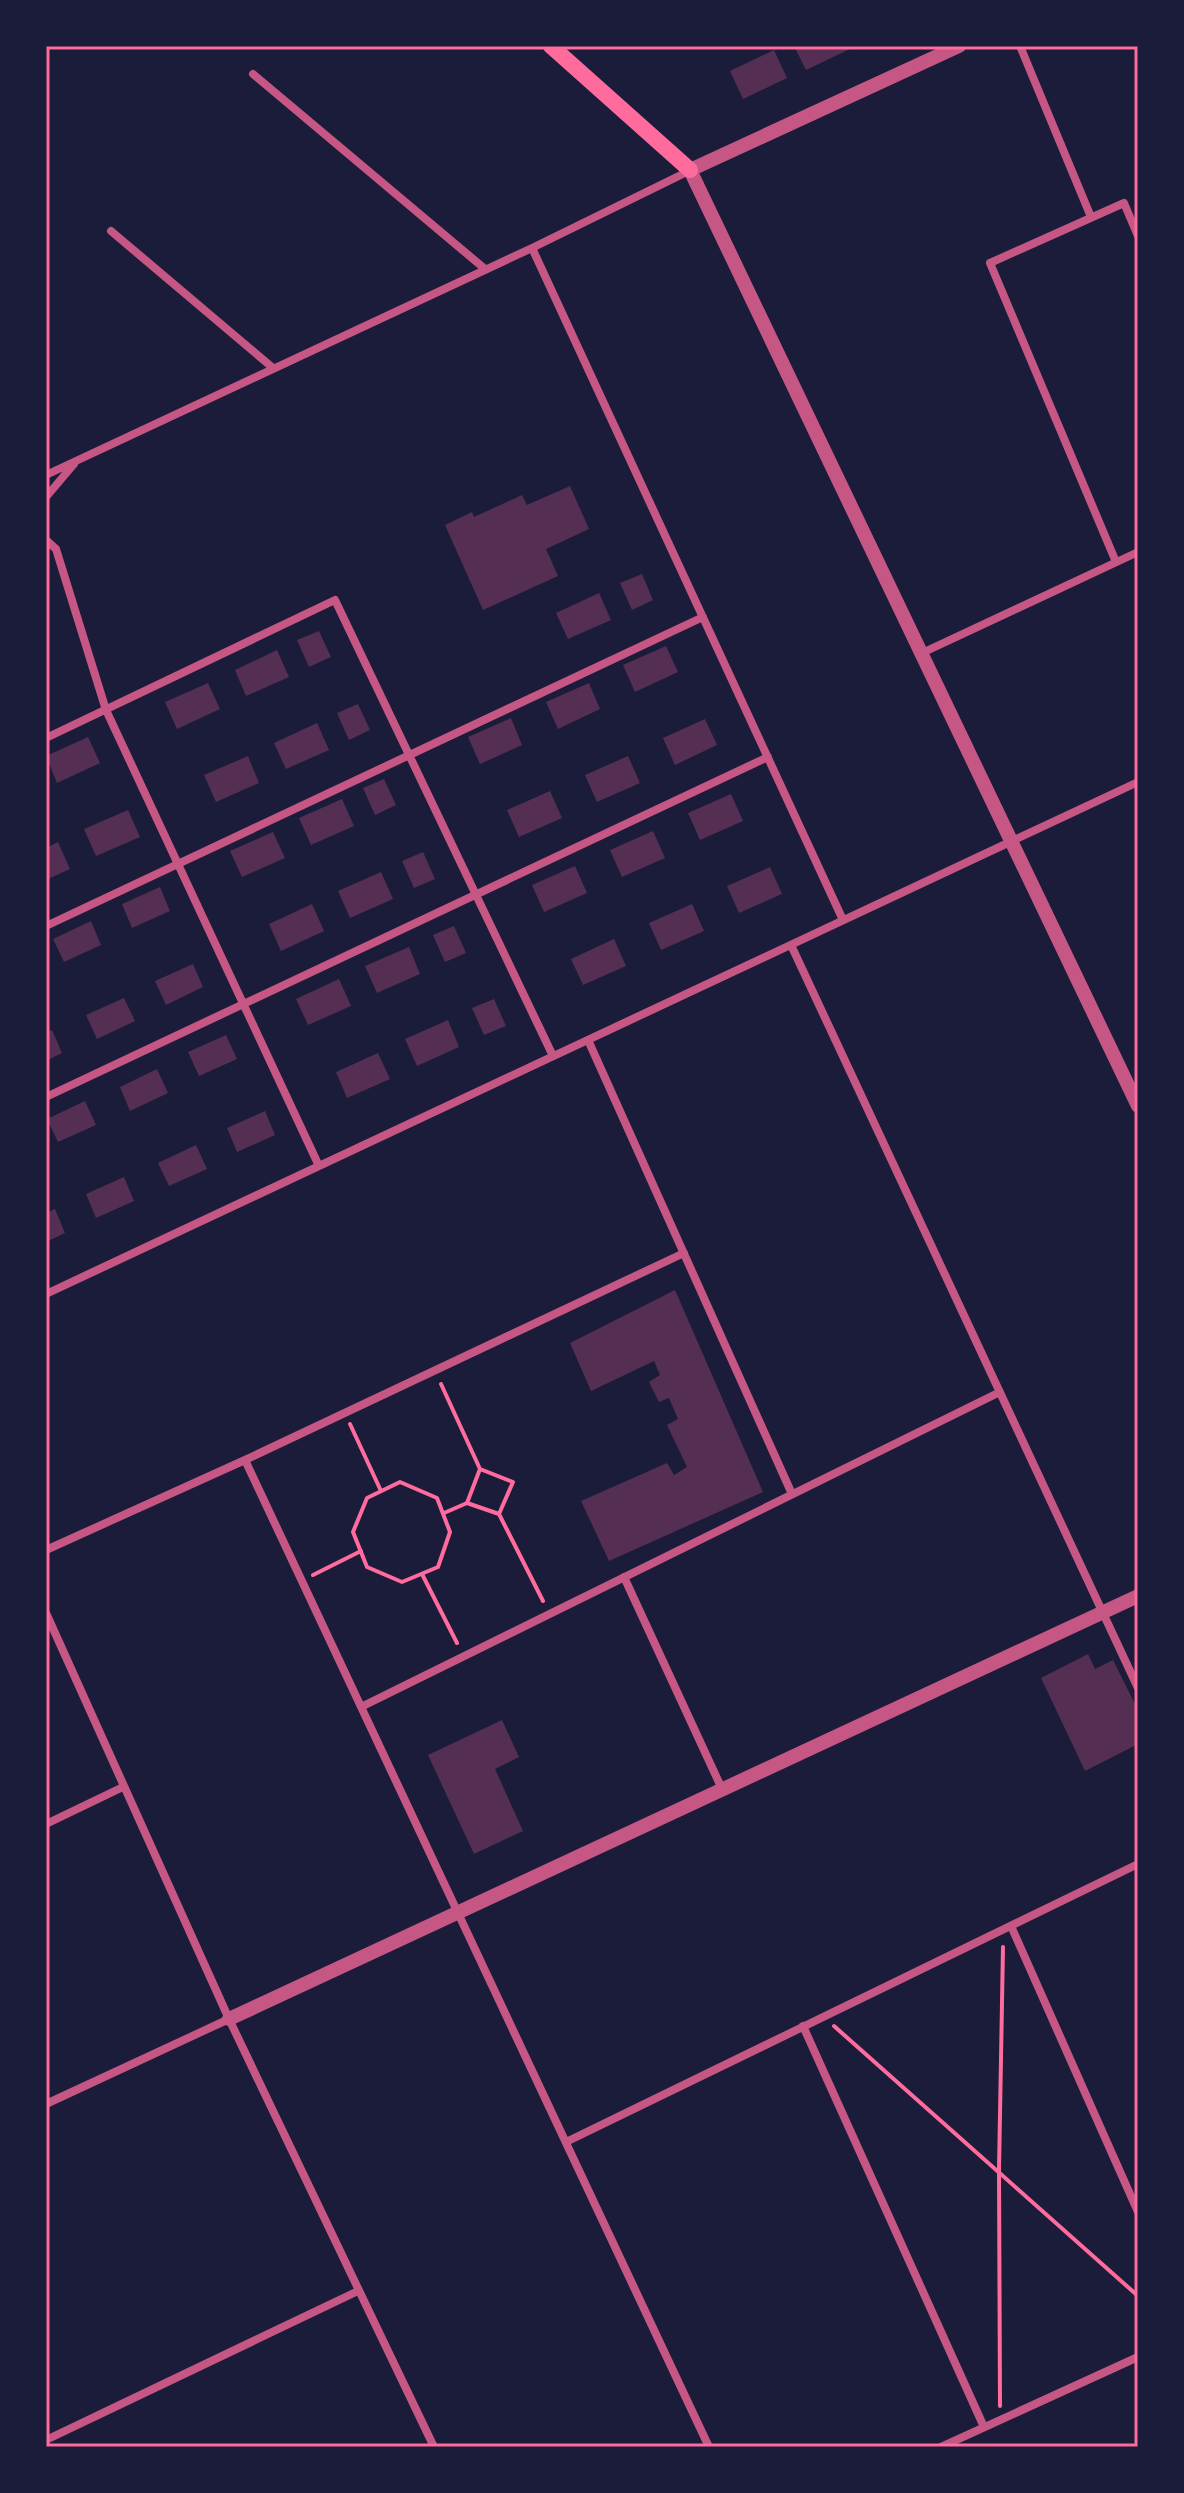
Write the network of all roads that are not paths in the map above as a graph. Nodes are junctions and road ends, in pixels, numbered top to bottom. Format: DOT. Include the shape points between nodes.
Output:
graph roads {
  1 [pos="551,46"];
  2 [pos="1020,46"];
  3 [pos="951,48"];
  4 [pos="253,74"];
  5 [pos="690,170"];
  6 [pos="1091,217"];
  7 [pos="111,231"];
  8 [pos="1138,236"];
  9 [pos="532,248"];
  10 [pos="485,269"];
  11 [pos="273,368"];
  12 [pos="78,460"];
  13 [pos="46,475"];
  14 [pos="46,497"];
  15 [pos="46,540"];
  16 [pos="1138,552"];
  17 [pos="1116,562"];
  18 [pos="703,617"];
  19 [pos="922,653"];
  20 [pos="106,710"];
  21 [pos="46,738"];
  22 [pos="409,755"];
  23 [pos="768,757"];
  24 [pos="1138,782"];
  25 [pos="1012,841"];
  26 [pos="179,863"];
  27 [pos="475,894"];
  28 [pos="843,920"];
  29 [pos="46,926"];
  30 [pos="791,945"];
  31 [pos="243,1003"];
  32 [pos="588,1040"];
  33 [pos="553,1056"];
  34 [pos="46,1097"];
  35 [pos="1138,1106"];
  36 [pos="319,1166"];
  37 [pos="684,1253"];
  38 [pos="46,1294"];
  39 [pos="1000,1392"];
  40 [pos="245,1460"];
  41 [pos="792,1494"];
  42 [pos="46,1550"];
  43 [pos="624,1577"];
  44 [pos="1138,1596"];
  45 [pos="46,1613"];
  46 [pos="1103,1613"];
  47 [pos="1138,1688"];
  48 [pos="361,1707"];
  49 [pos="123,1787"];
  50 [pos="722,1789"];
  51 [pos="46,1824"];
  52 [pos="1138,1864"];
  53 [pos="457,1911"];
  54 [pos="1007,1927"];
  55 [pos="229,2019"];
  56 [pos="803,2026"];
  57 [pos="46,2104"];
  58 [pos="566,2142"];
  59 [pos="1138,2212"];
  60 [pos="358,2291"];
  61 [pos="1138,2357"];
  62 [pos="984,2427"];
  63 [pos="46,2440"];
  64 [pos="434,2447"];
  65 [pos="709,2447"];
  66 [pos="941,2447"];
  1 -- 5 [label="main road"];
  2 -- 6 [label="street"];
  3 -- 5 [label="street"];
  4 -- 10 [label="street"];
  5 -- 9 [label="street"];
  5 -- 19 [label="street"];
  6 -- 8 [label="street" via="1124,203"];
  6 -- 17 [label="street" via="990,263"];
  7 -- 11 [label="street"];
  9 -- 10 [label="street"];
  9 -- 18 [label="street"];
  10 -- 11 [label="street"];
  11 -- 12 [label="street"];
  12 -- 13 [label="street"];
  12 -- 14 [label="street"];
  15 -- 20 [label="street" via="56,549"];
  16 -- 17 [label="street"];
  17 -- 19 [label="street"];
  18 -- 22 [label="street"];
  18 -- 23 [label="street"];
  19 -- 25 [label="street"];
  20 -- 21 [label="street"];
  20 -- 22 [label="street" via="335,600"];
  20 -- 26 [label="street"];
  22 -- 26 [label="street"];
  22 -- 27 [label="street"];
  23 -- 27 [label="street"];
  23 -- 28 [label="street"];
  24 -- 25 [label="street"];
  25 -- 28 [label="street"];
  25 -- 35 [label="street"];
  26 -- 29 [label="street"];
  26 -- 31 [label="street"];
  27 -- 31 [label="street"];
  27 -- 33 [label="street"];
  28 -- 30 [label="street"];
  30 -- 32 [label="street"];
  30 -- 39 [label="street"];
  31 -- 34 [label="street"];
  31 -- 36 [label="street"];
  32 -- 33 [label="street"];
  32 -- 37 [label="street"];
  33 -- 36 [label="street"];
  36 -- 38 [label="street"];
  37 -- 40 [label="street"];
  37 -- 41 [label="street"];
  39 -- 41 [label="street"];
  39 -- 46 [label="street"];
  40 -- 42 [label="street"];
  40 -- 48 [label="street"];
  41 -- 43 [label="street"];
  43 -- 48 [label="street"];
  43 -- 50 [label="street"];
  44 -- 46 [label="street"];
  45 -- 49 [label="street"];
  46 -- 47 [label="street"];
  46 -- 50 [label="street"];
  48 -- 53 [label="street"];
  49 -- 51 [label="street"];
  49 -- 55 [label="street"];
  50 -- 53 [label="street"];
  52 -- 54 [label="street"];
  53 -- 55 [label="street"];
  53 -- 58 [label="street"];
  54 -- 56 [label="street"];
  54 -- 59 [label="street"];
  55 -- 57 [label="street"];
  55 -- 60 [label="street"];
  56 -- 58 [label="street"];
  56 -- 62 [label="street"];
  58 -- 65 [label="street"];
  60 -- 63 [label="street"];
  60 -- 64 [label="street"];
  61 -- 62 [label="street"];
  62 -- 66 [label="street"];
}
